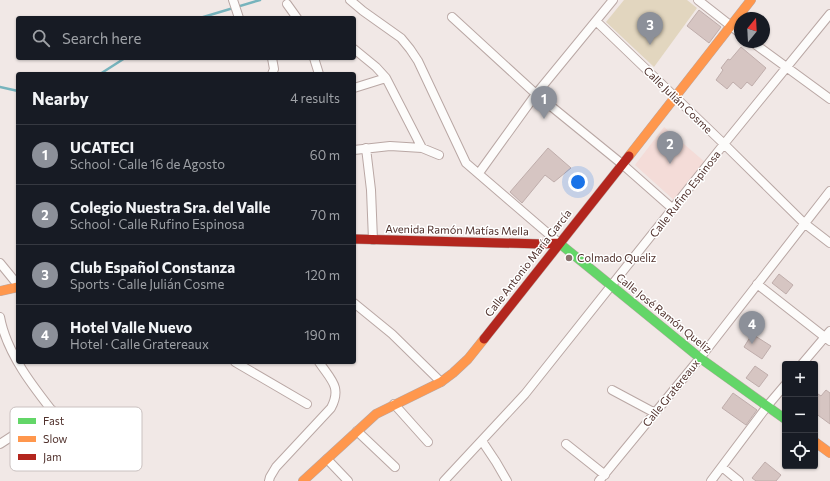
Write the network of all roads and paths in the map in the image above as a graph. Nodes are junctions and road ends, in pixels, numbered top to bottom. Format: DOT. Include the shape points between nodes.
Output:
graph roads {
  1 [pos="350,0"];
  2 [pos="613,0"];
  3 [pos="698,0"];
  4 [pos="750,0"];
  5 [pos="233,1"];
  6 [pos="287,4"];
  7 [pos="830,14"];
  8 [pos="237,16"];
  9 [pos="296,16"];
  10 [pos="452,17"];
  11 [pos="596,21"];
  12 [pos="730,26"];
  13 [pos="734,29"];
  14 [pos="760,48"];
  15 [pos="356,51"];
  16 [pos="272,60"];
  17 [pos="315,60"];
  18 [pos="787,67"];
  19 [pos="273,72"];
  20 [pos="318,72"];
  21 [pos="386,78"];
  22 [pos="356,87"];
  23 [pos="536,94"];
  24 [pos="676,97"];
  25 [pos="830,99"];
  26 [pos="724,144"];
  27 [pos="366,148"];
  28 [pos="422,148"];
  29 [pos="356,150"];
  30 [pos="439,155"];
  31 [pos="622,164"];
  32 [pos="479,173"];
  33 [pos="830,191"];
  34 [pos="673,209"];
  35 [pos="804,222"];
  36 [pos="356,239"];
  37 [pos="373,240"];
  38 [pos="559,243"];
  39 [pos="830,243"];
  40 [pos="0,263"];
  41 [pos="16,283"];
  42 [pos="757,284"];
  43 [pos="612,286"];
  44 [pos="16,287"];
  45 [pos="0,291"];
  46 [pos="356,305"];
  47 [pos="0,318"];
  48 [pos="828,336"];
  49 [pos="700,358"];
  50 [pos="16,360"];
  51 [pos="805,361"];
  52 [pos="19,364"];
  53 [pos="238,364"];
  54 [pos="320,364"];
  55 [pos="441,382"];
  56 [pos="782,389"];
  57 [pos="612,390"];
  58 [pos="307,404"];
  59 [pos="394,404"];
  60 [pos="768,405"];
  61 [pos="50,407"];
  62 [pos="655,413"];
  63 [pos="782,417"];
  64 [pos="358,431"];
  65 [pos="10,437"];
  66 [pos="482,441"];
  67 [pos="428,442"];
  68 [pos="0,444"];
  69 [pos="566,444"];
  70 [pos="818,444"];
  71 [pos="830,453"];
  72 [pos="327,459"];
  73 [pos="395,467"];
  74 [pos="722,467"];
  75 [pos="602,478"];
  76 [pos="269,481"];
  77 [pos="303,481"];
  78 [pos="348,481"];
  79 [pos="444,481"];
  80 [pos="507,481"];
  81 [pos="711,481"];
  82 [pos="739,481"];
  1 -- 32 [label="street, Calle José Ramón Queliz" via="401,38 410,49 466,163"];
  2 -- 11 [label="street"];
  3 -- 12 [label="street"];
  4 -- 12 [label="street, Calle Antonio María García"];
  5 -- 8 [label="street"];
  6 -- 9 [label="street"];
  7 -- 18 [label="street, Calle Rufino Espinosa"];
  10 -- 23 [label="street"];
  11 -- 23 [label="street"];
  11 -- 24 [label="street, Calle Julián Cosme"];
  12 -- 13 [label="street"];
  12 -- 24 [label="street, Calle Antonio María García"];
  14 -- 18 [label="street"];
  15 -- 21 [label="street"];
  16 -- 19 [label="street"];
  17 -- 20 [label="street"];
  18 -- 25 [label="street"];
  18 -- 26 [label="street, Calle Rufino Espinosa"];
  21 -- 22 [label="street"];
  21 -- 28 [label="street"];
  23 -- 31 [label="street"];
  23 -- 32 [label="street"];
  24 -- 26 [label="street, Calle Julián Cosme"];
  24 -- 31 [label="street, Calle Antonio María García"];
  26 -- 34 [label="street, Calle Rufino Espinosa"];
  26 -- 35 [label="street, Calle Julián Cosme"];
  27 -- 28 [label="street"];
  27 -- 29 [label="street"];
  27 -- 37 [label="street"];
  28 -- 30 [label="street"];
  31 -- 34 [label="street"];
  31 -- 38 [label="street, Calle Antonio María García"];
  32 -- 38 [label="street, Calle José Ramón Queliz"];
  33 -- 35 [label="street, Calle Gratereaux"];
  34 -- 43 [label="street, Calle Rufino Espinosa"];
  35 -- 39 [label="street, Calle Julián Cosme"];
  35 -- 42 [label="street, Calle Gratereaux"];
  36 -- 37 [label="street, Avenida Ramón Matías Mella"];
  37 -- 38 [label="street, Avenida Ramón Matías Mella"];
  38 -- 43 [label="street, Calle José Ramón Queliz"];
  38 -- 55 [label="street, Calle Antonio María García" via="468,358"];
  40 -- 41 [label="street"];
  42 -- 48 [label="street"];
  42 -- 49 [label="street, Calle Gratereaux"];
  43 -- 49 [label="street, Calle José Ramón Queliz"];
  43 -- 66 [label="street, Calle Rufino Espinosa" via="525,394"];
  44 -- 45 [label="street"];
  46 -- 55 [label="street" via="392,334"];
  47 -- 50 [label="street" via="6,343"];
  48 -- 51 [label="street"];
  49 -- 60 [label="street, Calle José Ramón Queliz"];
  49 -- 62 [label="street, Calle Gratereaux"];
  52 -- 61 [label="street"];
  53 -- 58 [label="street"];
  54 -- 76 [label="street" via="334,384 336,398 331,408 276,467"];
  55 -- 59 [label="street, Calle Antonio María García"];
  56 -- 60 [label="street"];
  57 -- 62 [label="street"];
  59 -- 64 [label="street, Calle Antonio María García" via="376,414"];
  59 -- 67 [label="street"];
  60 -- 63 [label="street, Calle José Ramón Queliz"];
  60 -- 74 [label="street"];
  62 -- 75 [label="street, Calle Gratereaux"];
  64 -- 72 [label="street, Calle Antonio María García"];
  64 -- 73 [label="street"];
  65 -- 68 [label="street"];
  66 -- 79 [label="street, Calle Rufino Espinosa"];
  66 -- 80 [label="street"];
  69 -- 75 [label="street"];
  70 -- 71 [label="street"];
  72 -- 77 [label="street, Calle Antonio María García"];
  72 -- 78 [label="street"];
  74 -- 81 [label="street"];
  74 -- 82 [label="street"];
}
